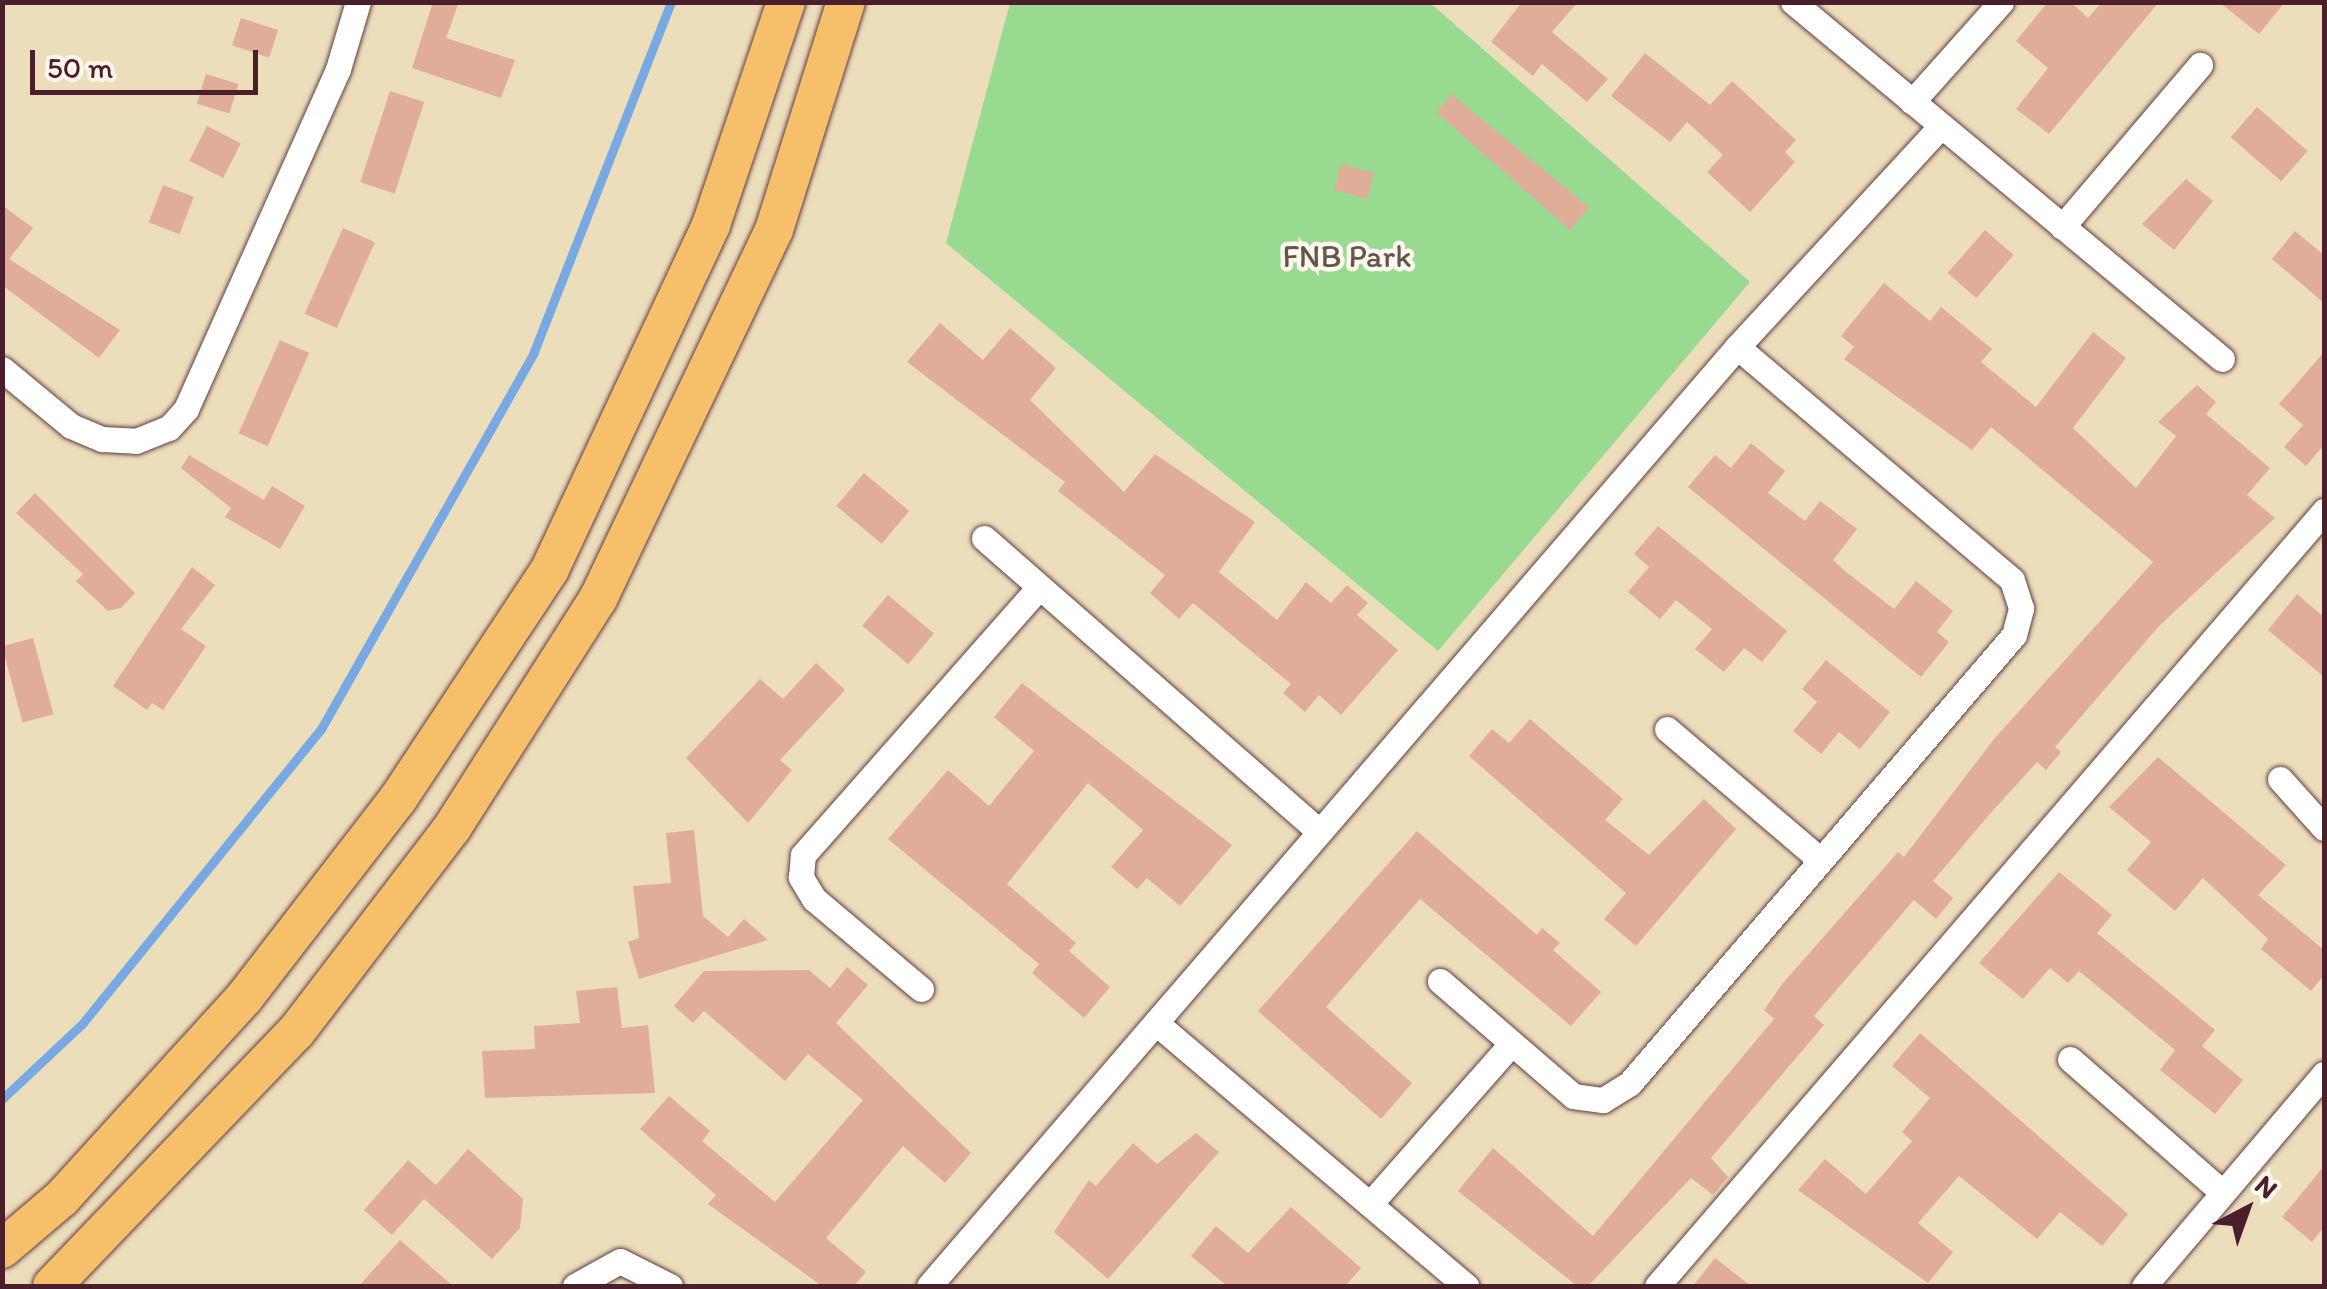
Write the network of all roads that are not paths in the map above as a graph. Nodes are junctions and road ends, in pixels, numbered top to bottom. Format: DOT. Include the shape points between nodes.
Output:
graph roads {
  1 [pos="358,2"];
  2 [pos="786,2"];
  3 [pos="846,2"];
  4 [pos="1792,2"];
  5 [pos="2001,2"];
  6 [pos="2200,65"];
  7 [pos="1912,102"];
  8 [pos="1941,126"];
  9 [pos="2062,226"];
  10 [pos="1737,347"];
  11 [pos="2222,360"];
  12 [pos="2,369"];
  13 [pos="2324,511"];
  14 [pos="984,538"];
  15 [pos="1038,588"];
  16 [pos="1667,729"];
  17 [pos="2280,779"];
  18 [pos="2324,828"];
  19 [pos="1320,832"];
  20 [pos="1818,858"];
  21 [pos="1440,981"];
  22 [pos="921,989"];
  23 [pos="1156,1022"];
  24 [pos="1511,1044"];
  25 [pos="2070,1059"];
  26 [pos="2324,1074"];
  27 [pos="2223,1193"];
  28 [pos="1370,1204"];
  29 [pos="2,1249"];
  30 [pos="52,1286"];
  31 [pos="575,1286"];
  32 [pos="670,1286"];
  33 [pos="930,1286"];
  34 [pos="1466,1286"];
  35 [pos="1656,1286"];
  36 [pos="2144,1286"];
  1 -- 12 [label="street" via="322,105 186,409 168,428 136,442 102,439 71,426"];
  2 -- 29 [label="main road" via="711,225 550,569 398,799 244,998 62,1198"];
  3 -- 30 [label="main road" via="774,230 598,600 452,828 296,1032"];
  4 -- 7 [label="street"];
  5 -- 7 [label="street"];
  6 -- 9 [label="street"];
  7 -- 8 [label="street"];
  8 -- 9 [label="street"];
  8 -- 10 [label="street"];
  9 -- 11 [label="street"];
  10 -- 19 [label="street"];
  10 -- 20 [label="street" via="2012,580 2021,608 2014,635"];
  13 -- 35 [label="street"];
  14 -- 15 [label="street"];
  15 -- 19 [label="street"];
  15 -- 22 [label="street" via="803,856 801,877 814,899"];
  16 -- 20 [label="street"];
  17 -- 18 [label="street"];
  19 -- 23 [label="street"];
  20 -- 24 [label="street" via="1630,1083 1603,1100 1572,1096"];
  21 -- 24 [label="street"];
  23 -- 28 [label="street"];
  23 -- 33 [label="street"];
  24 -- 28 [label="street"];
  25 -- 27 [label="street"];
  26 -- 27 [label="street"];
  27 -- 36 [label="street"];
  28 -- 34 [label="street"];
  31 -- 32 [label="street" via="620,1261"];
}
